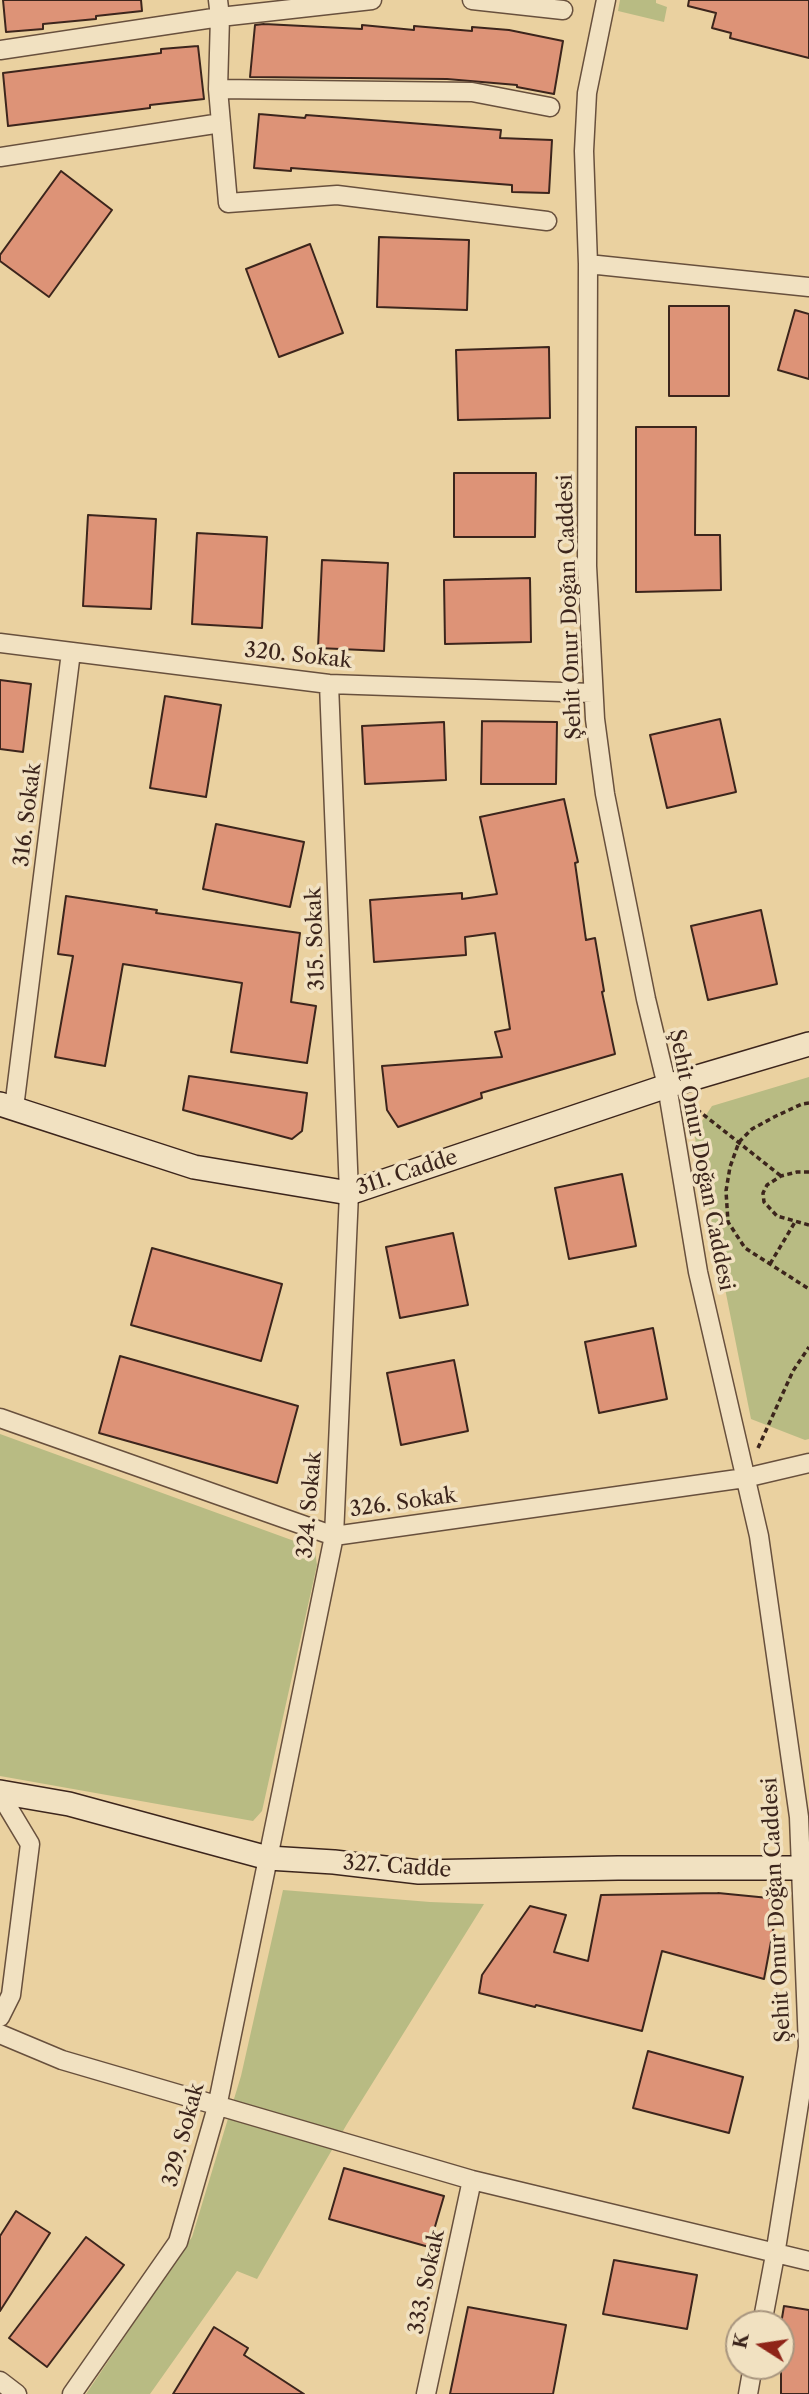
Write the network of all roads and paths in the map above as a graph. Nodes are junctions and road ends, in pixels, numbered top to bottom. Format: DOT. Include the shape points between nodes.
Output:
graph roads {
  1 [pos="372,0"];
  2 [pos="472,0"];
  3 [pos="606,0"];
  4 [pos="219,8"];
  5 [pos="563,10"];
  6 [pos="0,50"];
  7 [pos="218,89"];
  8 [pos="550,107"];
  9 [pos="221,123"];
  10 [pos="0,157"];
  11 [pos="547,221"];
  12 [pos="589,264"];
  13 [pos="809,287"];
  14 [pos="0,643"];
  15 [pos="71,652"];
  16 [pos="329,684"];
  17 [pos="593,693"];
  18 [pos="809,1044"];
  19 [pos="667,1086"];
  20 [pos="809,1103"];
  21 [pos="7,1106"];
  22 [pos="739,1142"];
  23 [pos="809,1172"];
  24 [pos="781,1176"];
  25 [pos="349,1193"];
  26 [pos="795,1222"];
  27 [pos="809,1225"];
  28 [pos="770,1264"];
  29 [pos="809,1289"];
  30 [pos="809,1347"];
  31 [pos="0,1418"];
  32 [pos="809,1463"];
  33 [pos="745,1478"];
  34 [pos="334,1536"];
  35 [pos="0,1793"];
  36 [pos="268,1858"];
  37 [pos="801,1868"];
  38 [pos="0,2017"];
  39 [pos="0,2034"];
  40 [pos="216,2107"];
  41 [pos="472,2180"];
  42 [pos="775,2255"];
  43 [pos="809,2261"];
  44 [pos="765,2310"];
  45 [pos="0,2381"];
  46 [pos="17,2394"];
  47 [pos="72,2394"];
  48 [pos="426,2394"];
  1 -- 4 [label="street"];
  2 -- 5 [label="street"];
  3 -- 12 [label="street, Şehit Onur Doğan Caddesi" via="587,93 584,151"];
  4 -- 6 [label="street"];
  4 -- 7 [label="street"];
  7 -- 8 [label="street" via="472,92"];
  7 -- 9 [label="street"];
  9 -- 10 [label="street"];
  9 -- 11 [label="street" via="228,203 337,195"];
  12 -- 13 [label="street"];
  12 -- 17 [label="street, Şehit Onur Doğan Caddesi" via="587,552"];
  14 -- 15 [label="street, 320. Sokak"];
  15 -- 16 [label="street, 320. Sokak"];
  15 -- 21 [label="street, 316. Sokak"];
  16 -- 17 [label="street, 320. Sokak"];
  16 -- 25 [label="street, 315. Sokak"];
  17 -- 19 [label="street, Şehit Onur Doğan Caddesi" via="605,794"];
  18 -- 19 [label="street, 311. Cadde"];
  19 -- 22 [label="path"];
  19 -- 25 [label="street, 311. Cadde"];
  19 -- 33 [label="street, Şehit Onur Doğan Caddesi" via="698,1272"];
  20 -- 22 [label="path" via="752,1129"];
  21 -- 25 [label="street, 311. Cadde" via="194,1167"];
  22 -- 24 [label="path"];
  22 -- 28 [label="path" via="726,1191 729,1222 745,1248"];
  23 -- 24 [label="path"];
  24 -- 26 [label="path" via="767,1185 764,1202 777,1216"];
  25 -- 34 [label="street, 324. Sokak"];
  26 -- 27 [label="path"];
  26 -- 28 [label="path"];
  28 -- 29 [label="path"];
  30 -- 33 [label="path" via="793,1371"];
  31 -- 34 [label="street, 326. Sokak"];
  32 -- 33 [label="street, 326. Sokak"];
  33 -- 34 [label="street, 326. Sokak"];
  33 -- 37 [label="street, Şehit Onur Doğan Caddesi" via="763,1563 799,1816"];
  34 -- 36 [label="street, 324. Sokak"];
  35 -- 36 [label="street, 327. Cadde" via="69,1804"];
  35 -- 38 [label="street" via="30,1843 11,1995"];
  36 -- 37 [label="street, 327. Cadde" via="419,1872"];
  36 -- 40 [label="street, 329. Sokak"];
  37 -- 42 [label="street, Şehit Onur Doğan Caddesi" via="808,2047"];
  39 -- 40 [label="street" via="62,2060"];
  40 -- 41 [label="street"];
  40 -- 47 [label="street, 329. Sokak" via="178,2242"];
  41 -- 42 [label="street"];
  41 -- 48 [label="street, 333. Sokak"];
  42 -- 43 [label="street"];
  42 -- 44 [label="street, Şehit Onur Doğan Caddesi"];
  45 -- 46 [label="street"];
}
